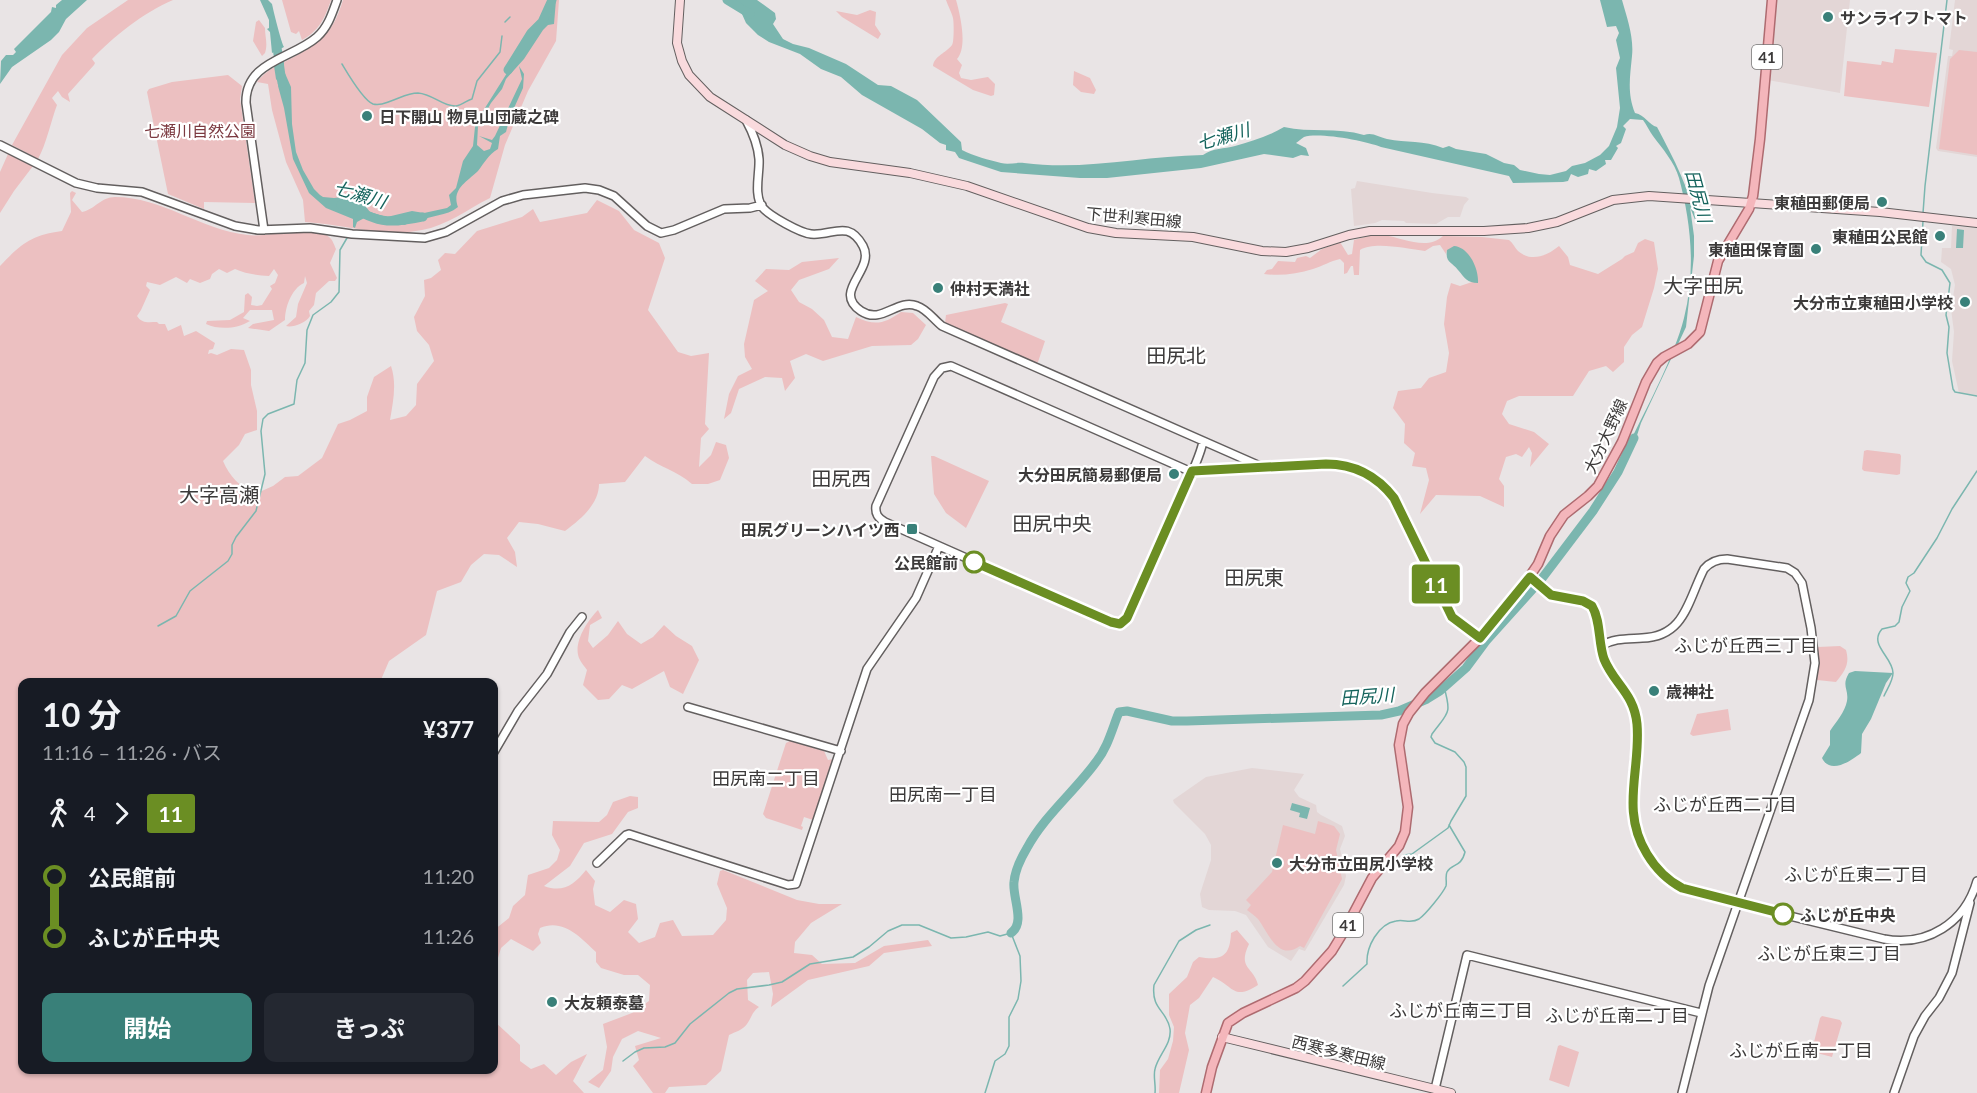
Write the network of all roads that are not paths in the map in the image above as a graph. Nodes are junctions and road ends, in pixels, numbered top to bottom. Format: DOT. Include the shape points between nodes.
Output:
graph roads {
  1 [pos="337,0"];
  2 [pos="680,0"];
  3 [pos="1772,0"];
  4 [pos="746,120"];
  5 [pos="768,134"];
  6 [pos="0,145"];
  7 [pos="756,145"];
  8 [pos="1751,203"];
  9 [pos="762,206"];
  10 [pos="1977,223"];
  11 [pos="264,230"];
  12 [pos="1203,442"];
  13 [pos="1269,467"];
  14 [pos="1192,471"];
  15 [pos="939,546"];
  16 [pos="1532,579"];
  17 [pos="582,617"];
  18 [pos="1480,638"];
  19 [pos="1601,646"];
  20 [pos="688,706"];
  21 [pos="498,745"];
  22 [pos="841,751"];
  23 [pos="597,863"];
  24 [pos="1977,880"];
  25 [pos="1970,900"];
  26 [pos="1738,903"];
  27 [pos="1701,1012"];
  28 [pos="1222,1037"];
  29 [pos="1435,1089"];
  30 [pos="1206,1093"];
  31 [pos="1450,1093"];
  32 [pos="1682,1093"];
  33 [pos="1894,1093"];
  1 -- 11 [label="street" via="318,36 270,63 253,77 248,88"];
  2 -- 4 [label="main road, 下世利寒田線" via="677,43 686,71 705,93"];
  3 -- 8 [label="main road, 大分大野線 / 41"];
  4 -- 5 [label="main road, 下世利寒田線"];
  4 -- 7 [label="street"];
  5 -- 7 [label="street"];
  5 -- 8 [label="main road, 下世利寒田線" via="816,158 948,181 1088,228 1204,238 1270,252 1308,248 1370,231 1528,228 1552,224 1624,198"];
  6 -- 11 [label="street" via="76,183 142,192 234,226"];
  7 -- 9 [label="street"];
  8 -- 10 [label="main road"];
  8 -- 16 [label="main road, 大分大野線 / 41" via="1718,261 1700,332 1693,341 1659,361 1598,486 1560,519"];
  9 -- 11 [label="street" via="724,209 661,233 611,195 585,188 502,201 446,232 425,238 306,228"];
  9 -- 12 [label="street" via="806,233 841,230 855,236 866,259 852,285 851,296 856,307 866,314 880,315 906,304 919,306 942,326"];
  12 -- 13 [label="street" via="1252,464"];
  12 -- 14 [label="street"];
  13 -- 14 [label="street"];
  13 -- 18 [label="street" via="1342,465 1379,482 1399,505 1452,617"];
  14 -- 15 [label="street" via="1127,618 1120,624"];
  14 -- 15 [label="street" via="947,366 933,377 876,509 882,521"];
  15 -- 22 [label="street" via="916,598 867,669"];
  16 -- 18 [label="main road, 大分大野線 / 41"];
  16 -- 19 [label="street" via="1553,596 1592,606"];
  17 -- 21 [label="street"];
  18 -- 28 [label="main road, 大分大野線 / 41" via="1415,704 1403,724 1400,745 1408,807 1405,832 1399,846 1372,878 1343,933 1323,962 1296,988 1243,1013 1228,1023"];
  19 -- 26 [label="street" via="1634,710 1637,725 1632,813 1641,845 1654,867 1671,882"];
  19 -- 26 [label="street" via="1616,640 1658,636 1671,629 1682,618 1704,569 1717,560 1787,568 1800,578 1814,647 1811,691"];
  20 -- 22 [label="street"];
  22 -- 23 [label="street" via="794,886 629,834"];
  24 -- 25 [label="street"];
  25 -- 26 [label="street" via="1942,930 1904,941"];
  25 -- 33 [label="street" via="1952,973 1914,1036"];
  26 -- 27 [label="street"];
  27 -- 29 [label="street" via="1467,956"];
  27 -- 32 [label="street"];
  28 -- 29 [label="main road, 西寒多寒田線"];
  28 -- 30 [label="main road, 大分大野線 / 41"];
  29 -- 31 [label="main road, 西寒多寒田線"];
}
